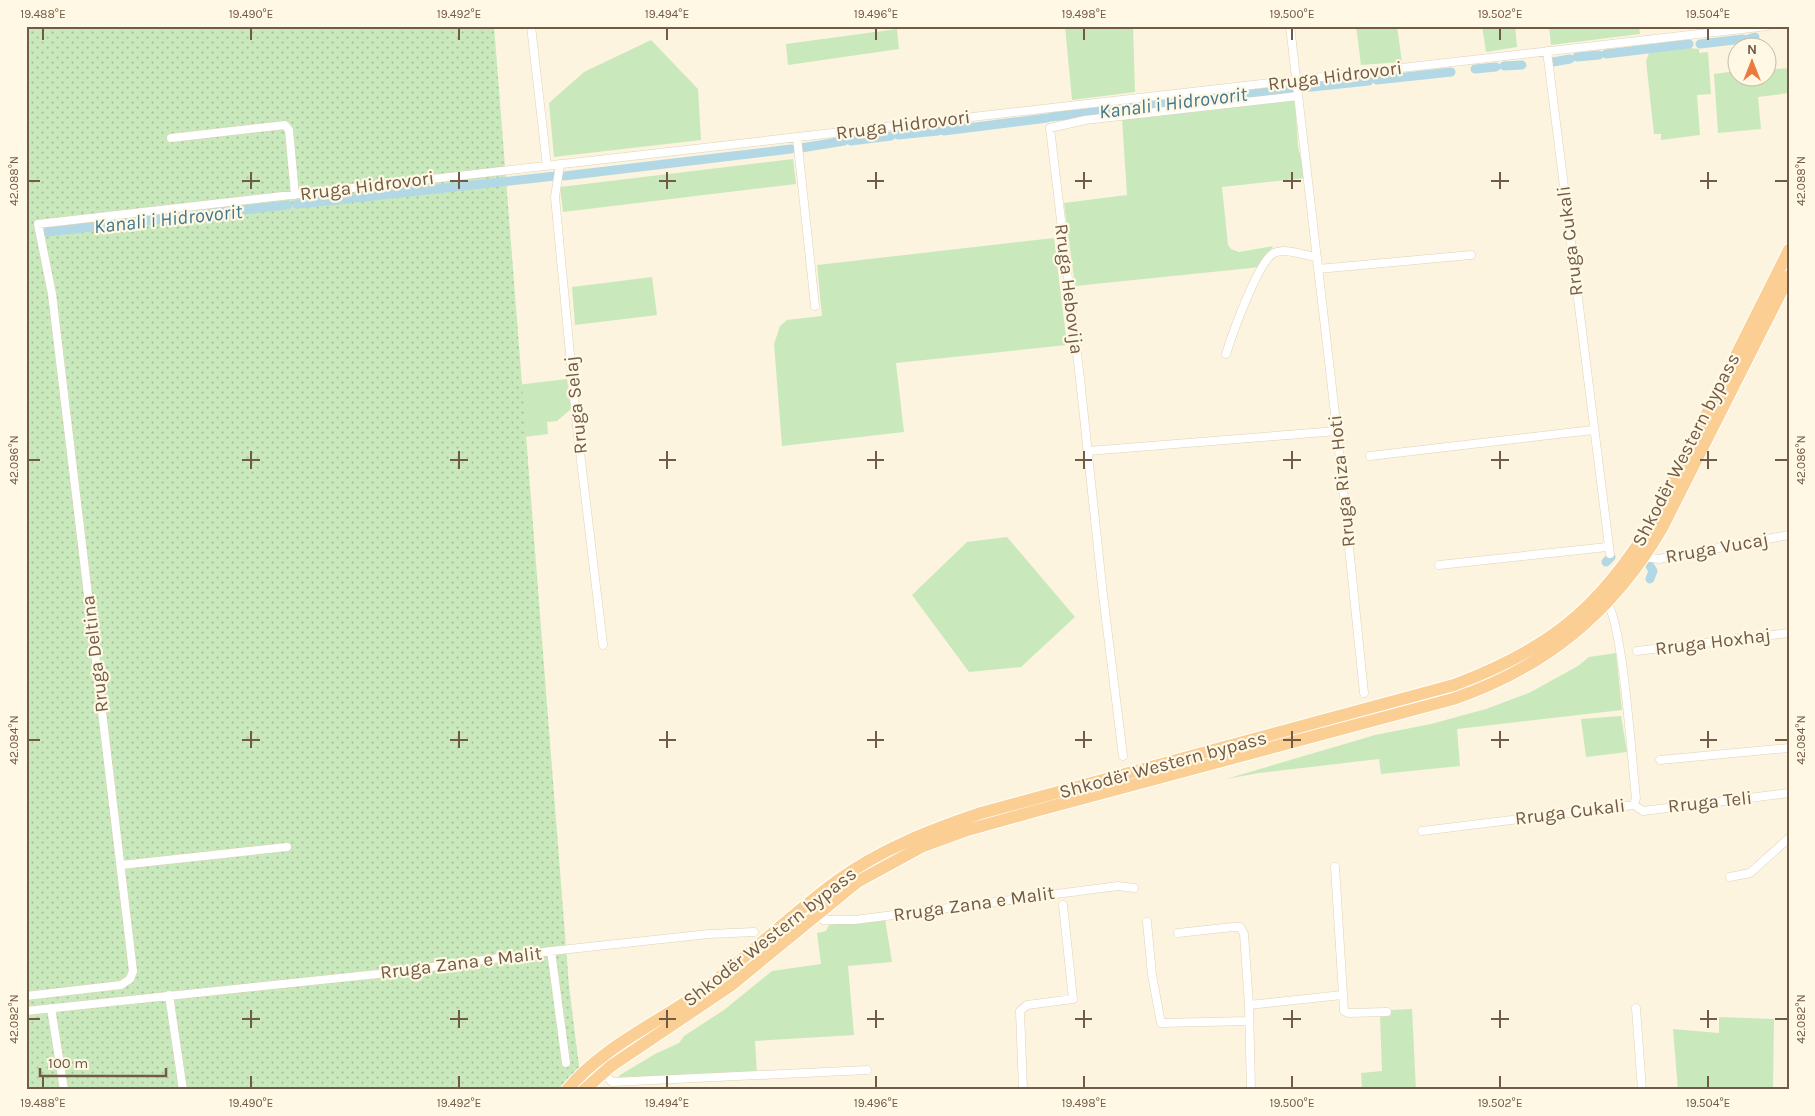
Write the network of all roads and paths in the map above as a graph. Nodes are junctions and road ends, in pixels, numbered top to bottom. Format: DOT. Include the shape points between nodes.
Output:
graph roads {
  1 [pos="531,26"];
  2 [pos="1290,26"];
  3 [pos="1768,26"];
  4 [pos="1547,52"];
  5 [pos="1296,80"];
  6 [pos="1298,96"];
  7 [pos="797,137"];
  8 [pos="171,138"];
  9 [pos="560,164"];
  10 [pos="546,166"];
  11 [pos="295,195"];
  12 [pos="38,224"];
  13 [pos="1789,250"];
  14 [pos="1471,254"];
  15 [pos="1317,257"];
  16 [pos="1318,269"];
  17 [pos="1789,276"];
  18 [pos="815,306"];
  19 [pos="1226,354"];
  20 [pos="1593,430"];
  21 [pos="1337,431"];
  22 [pos="1088,451"];
  23 [pos="1370,456"];
  24 [pos="1789,535"];
  25 [pos="1645,557"];
  26 [pos="1439,565"];
  27 [pos="1607,603"];
  28 [pos="1789,633"];
  29 [pos="603,645"];
  30 [pos="1638,651"];
  31 [pos="1364,693"];
  32 [pos="1789,748"];
  33 [pos="1124,756"];
  34 [pos="1660,760"];
  35 [pos="1789,793"];
  36 [pos="1634,805"];
  37 [pos="1422,830"];
  38 [pos="1789,838"];
  39 [pos="287,847"];
  40 [pos="121,865"];
  41 [pos="1335,866"];
  42 [pos="1730,878"];
  43 [pos="1134,888"];
  44 [pos="1063,905"];
  45 [pos="814,915"];
  46 [pos="1147,922"];
  47 [pos="754,932"];
  48 [pos="1178,933"];
  49 [pos="551,951"];
  50 [pos="169,995"];
  51 [pos="1342,995"];
  52 [pos="26,996"];
  53 [pos="1249,1005"];
  54 [pos="51,1008"];
  55 [pos="1636,1008"];
  56 [pos="26,1011"];
  57 [pos="1387,1012"];
  58 [pos="1248,1021"];
  59 [pos="566,1063"];
  60 [pos="867,1070"];
  61 [pos="603,1073"];
  62 [pos="64,1090"];
  63 [pos="183,1090"];
  64 [pos="567,1090"];
  65 [pos="584,1090"];
  66 [pos="1023,1090"];
  67 [pos="1251,1090"];
  68 [pos="1642,1090"];
  1 -- 10 [label="street"];
  2 -- 5 [label="street, Rruga Riza Hoti"];
  3 -- 4 [label="street, Rruga Hidrovori"];
  4 -- 5 [label="street, Rruga Hidrovori"];
  4 -- 20 [label="street, Rruga Cukali"];
  5 -- 6 [label="street, Rruga Riza Hoti"];
  5 -- 7 [label="street, Rruga Hidrovori"];
  6 -- 15 [label="street, Rruga Riza Hoti"];
  6 -- 22 [label="street, Rruga Hebovija" via="1085,120 1050,128"];
  7 -- 9 [label="street, Rruga Hidrovori"];
  7 -- 18 [label="street"];
  8 -- 11 [label="street" via="285,124 289,130"];
  9 -- 10 [label="street, Rruga Hidrovori"];
  9 -- 29 [label="street, Rruga Selaj" via="555,197 577,427"];
  10 -- 11 [label="street, Rruga Hidrovori"];
  11 -- 12 [label="street, Rruga Hidrovori"];
  12 -- 40 [label="street, Rruga Deltina" via="52,294"];
  13 -- 64 [label="highway, Shkodër Western bypass" via="1653,521 1634,552 1598,597 1536,648 1497,669 1454,685 933,829 882,853 838,880 725,974 605,1056"];
  14 -- 16 [label="street"];
  15 -- 16 [label="street, Rruga Riza Hoti"];
  15 -- 19 [label="street" via="1282,251 1268,259 1248,297"];
  16 -- 21 [label="street, Rruga Riza Hoti"];
  17 -- 25 [label="highway, Shkodër Western bypass"];
  20 -- 23 [label="street"];
  20 -- 26 [label="street, Rruga Cukali" via="1608,551"];
  21 -- 22 [label="street"];
  21 -- 31 [label="street, Rruga Riza Hoti"];
  22 -- 33 [label="street, Rruga Hebovija"];
  24 -- 25 [label="street, Rruga Vucaj" via="1659,559"];
  25 -- 27 [label="highway, Shkodër Western bypass"];
  27 -- 36 [label="street, Rruga Cukali" via="1614,613 1620,655 1636,798"];
  27 -- 45 [label="highway, Shkodër Western bypass" via="1575,634 1483,689 964,831 891,862 857,882"];
  28 -- 30 [label="street, Rruga Hoxhaj"];
  32 -- 34 [label="street"];
  35 -- 36 [label="street, Rruga Teli" via="1643,811"];
  36 -- 37 [label="street, Rruga Cukali"];
  38 -- 42 [label="street" via="1750,873"];
  39 -- 40 [label="street"];
  40 -- 52 [label="street, Rruga Deltina" via="133,963 130,979 110,987"];
  41 -- 51 [label="street"];
  43 -- 45 [label="street, Rruga Zana e Malit" via="1102,887 855,920 823,920"];
  44 -- 66 [label="street" via="1073,999 1027,1005 1020,1011"];
  45 -- 61 [label="highway, Shkodër Western bypass" via="730,986"];
  46 -- 58 [label="street" via="1161,1023"];
  47 -- 49 [label="street, Rruga Zana e Malit"];
  48 -- 53 [label="street" via="1240,928 1244,934"];
  49 -- 50 [label="street, Rruga Zana e Malit" via="378,974"];
  49 -- 59 [label="street"];
  50 -- 54 [label="street, Rruga Zana e Malit"];
  50 -- 63 [label="street"];
  51 -- 53 [label="street"];
  51 -- 57 [label="street" via="1344,1011 1348,1013"];
  53 -- 58 [label="street"];
  54 -- 56 [label="street, Rruga Zana e Malit"];
  54 -- 62 [label="street"];
  55 -- 68 [label="street"];
  58 -- 67 [label="street"];
  60 -- 61 [label="street" via="612,1082"];
  61 -- 65 [label="highway, Shkodër Western bypass"];
}
